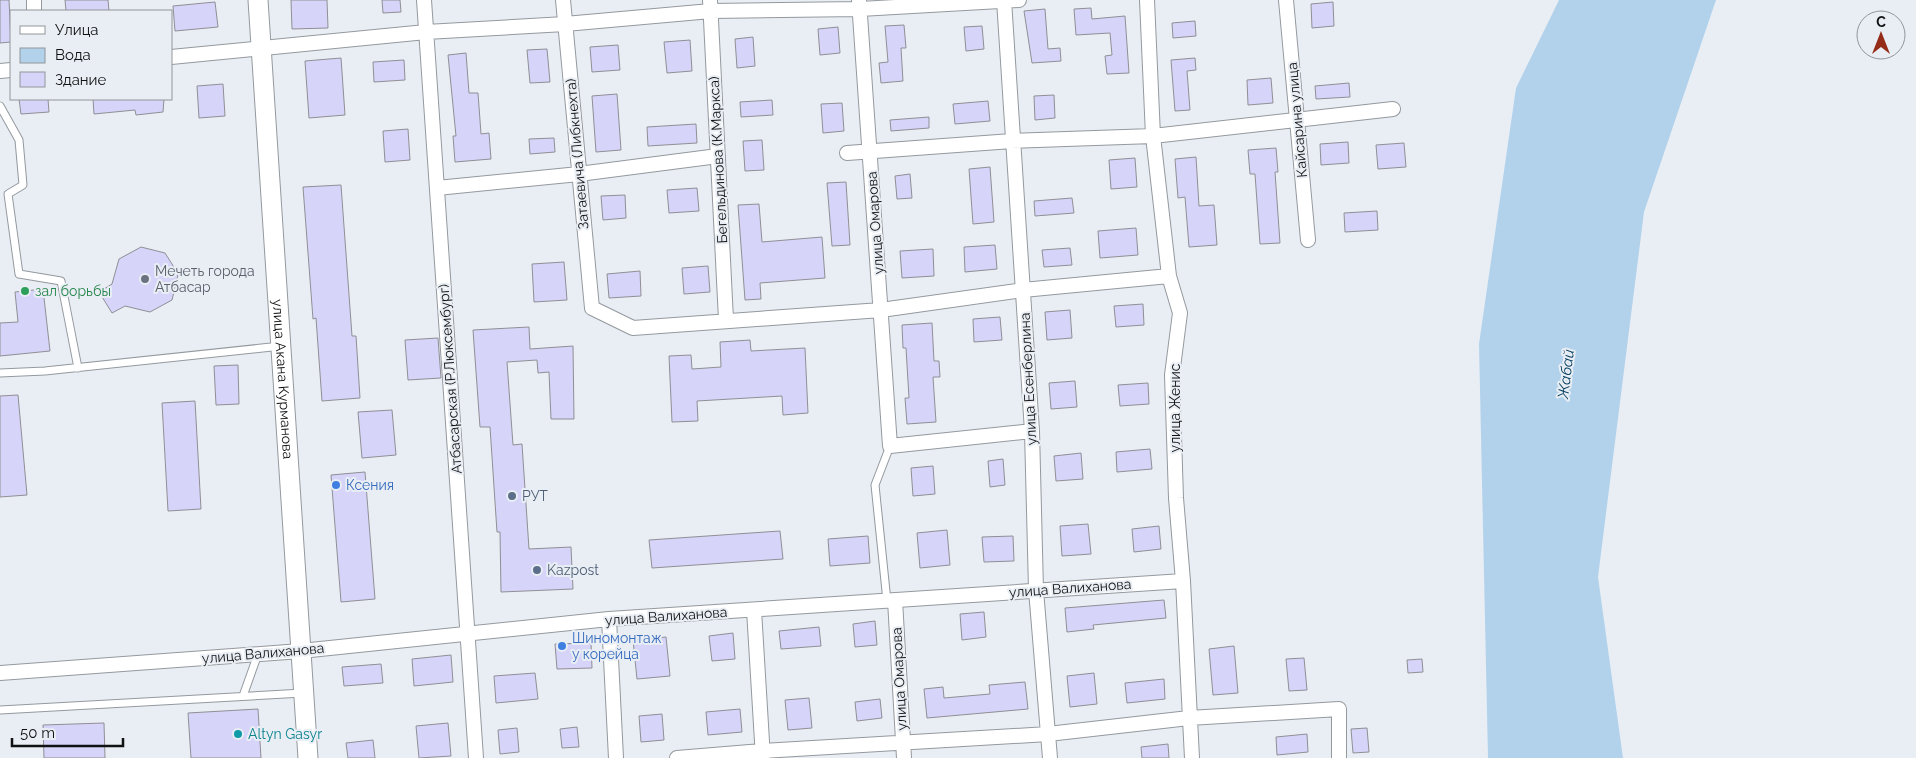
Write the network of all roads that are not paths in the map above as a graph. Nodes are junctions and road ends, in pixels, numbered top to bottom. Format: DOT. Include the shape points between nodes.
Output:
graph roads {
  1 [pos="258,0"];
  2 [pos="424,0"];
  3 [pos="563,0"];
  4 [pos="1019,0"];
  5 [pos="1147,0"];
  6 [pos="1286,0"];
  7 [pos="1004,1"];
  8 [pos="859,5"];
  9 [pos="710,6"];
  10 [pos="565,24"];
  11 [pos="426,32"];
  12 [pos="262,50"];
  13 [pos="172,57"];
  14 [pos="0,106"];
  15 [pos="1393,109"];
  16 [pos="1297,120"];
  17 [pos="1153,136"];
  18 [pos="1012,141"];
  19 [pos="870,151"];
  20 [pos="847,153"];
  21 [pos="718,156"];
  22 [pos="579,174"];
  23 [pos="437,188"];
  24 [pos="1308,240"];
  25 [pos="1169,276"];
  26 [pos="1023,290"];
  27 [pos="881,310"];
  28 [pos="726,320"];
  29 [pos="281,346"];
  30 [pos="78,368"];
  31 [pos="0,373"];
  32 [pos="1032,431"];
  33 [pos="890,446"];
  34 [pos="1183,581"];
  35 [pos="1036,590"];
  36 [pos="891,601"];
  37 [pos="754,610"];
  38 [pos="609,619"];
  39 [pos="468,634"];
  40 [pos="301,651"];
  41 [pos="258,654"];
  42 [pos="0,673"];
  43 [pos="303,692"];
  44 [pos="243,696"];
  45 [pos="0,710"];
  46 [pos="1189,718"];
  47 [pos="1048,734"];
  48 [pos="902,742"];
  49 [pos="762,754"];
  50 [pos="308,758"];
  51 [pos="476,758"];
  52 [pos="616,758"];
  53 [pos="677,758"];
  54 [pos="904,758"];
  55 [pos="1050,758"];
  56 [pos="1192,758"];
  57 [pos="1339,758"];
  1 -- 12 [label="main road, улица Акана Курманова"];
  2 -- 11 [label="street, Атбасарская (Р.Люксембург)"];
  3 -- 10 [label="street, Затаевича (Либкнехта)"];
  4 -- 7 [label="street"];
  5 -- 17 [label="street, улица Женис"];
  6 -- 16 [label="street, Кайсарина улица"];
  7 -- 8 [label="street"];
  7 -- 18 [label="street, улица Есенберлина"];
  8 -- 9 [label="street"];
  8 -- 19 [label="street, улица Омарова"];
  9 -- 10 [label="street"];
  9 -- 21 [label="street, Бегельдинова (К.Маркса)"];
  10 -- 11 [label="street"];
  10 -- 22 [label="street, Затаевича (Либкнехта)"];
  11 -- 12 [label="street"];
  11 -- 23 [label="street, Атбасарская (Р.Люксембург)"];
  12 -- 13 [label="street"];
  12 -- 29 [label="main road, улица Акана Курманова"];
  14 -- 30 [label="lane" via="19,140 23,185 8,194 19,274 61,282"];
  15 -- 16 [label="street"];
  16 -- 17 [label="street"];
  16 -- 24 [label="street, Кайсарина улица"];
  17 -- 18 [label="street"];
  17 -- 25 [label="street, улица Женис"];
  18 -- 19 [label="street"];
  18 -- 26 [label="street, улица Есенберлина"];
  19 -- 20 [label="street"];
  19 -- 27 [label="street, улица Омарова"];
  21 -- 22 [label="street"];
  21 -- 28 [label="street, Бегельдинова (К.Маркса)"];
  22 -- 23 [label="street"];
  22 -- 28 [label="street, Затаевича (Либкнехта)" via="592,308 633,328"];
  23 -- 39 [label="street, Атбасарская (Р.Люксембург)"];
  25 -- 26 [label="street"];
  25 -- 34 [label="street, улица Женис" via="1180,313 1172,375 1176,498"];
  26 -- 27 [label="street"];
  26 -- 32 [label="street, улица Есенберлина"];
  27 -- 28 [label="street"];
  27 -- 33 [label="street, улица Омарова"];
  29 -- 30 [label="lane"];
  29 -- 40 [label="main road, улица Акана Курманова"];
  30 -- 31 [label="lane"];
  32 -- 33 [label="street"];
  32 -- 35 [label="street, улица Есенберлина"];
  33 -- 36 [label="lane" via="875,486"];
  34 -- 35 [label="street, улица Валиханова"];
  34 -- 46 [label="street, улица Женис"];
  35 -- 36 [label="street, улица Валиханова"];
  35 -- 47 [label="street, улица Есенберлина"];
  36 -- 37 [label="street, улица Валиханова"];
  36 -- 48 [label="street, улица Омарова"];
  37 -- 38 [label="street, улица Валиханова"];
  37 -- 49 [label="street"];
  38 -- 39 [label="street, улица Валиханова"];
  38 -- 52 [label="street"];
  39 -- 40 [label="street, улица Валиханова"];
  39 -- 51 [label="street, Атбасарская (Р.Люксембург)"];
  40 -- 41 [label="street, улица Валиханова"];
  40 -- 43 [label="main road, улица Акана Курманова"];
  41 -- 42 [label="street, улица Валиханова"];
  41 -- 44 [label="lane"];
  43 -- 44 [label="lane"];
  43 -- 50 [label="main road, улица Акана Курманова"];
  44 -- 45 [label="lane"];
  46 -- 47 [label="street"];
  46 -- 56 [label="street, улица Женис"];
  46 -- 57 [label="street" via="1339,709"];
  47 -- 48 [label="street"];
  47 -- 55 [label="street, улица Есенберлина"];
  48 -- 49 [label="street"];
  48 -- 54 [label="street, улица Омарова"];
  49 -- 53 [label="street"];
}
